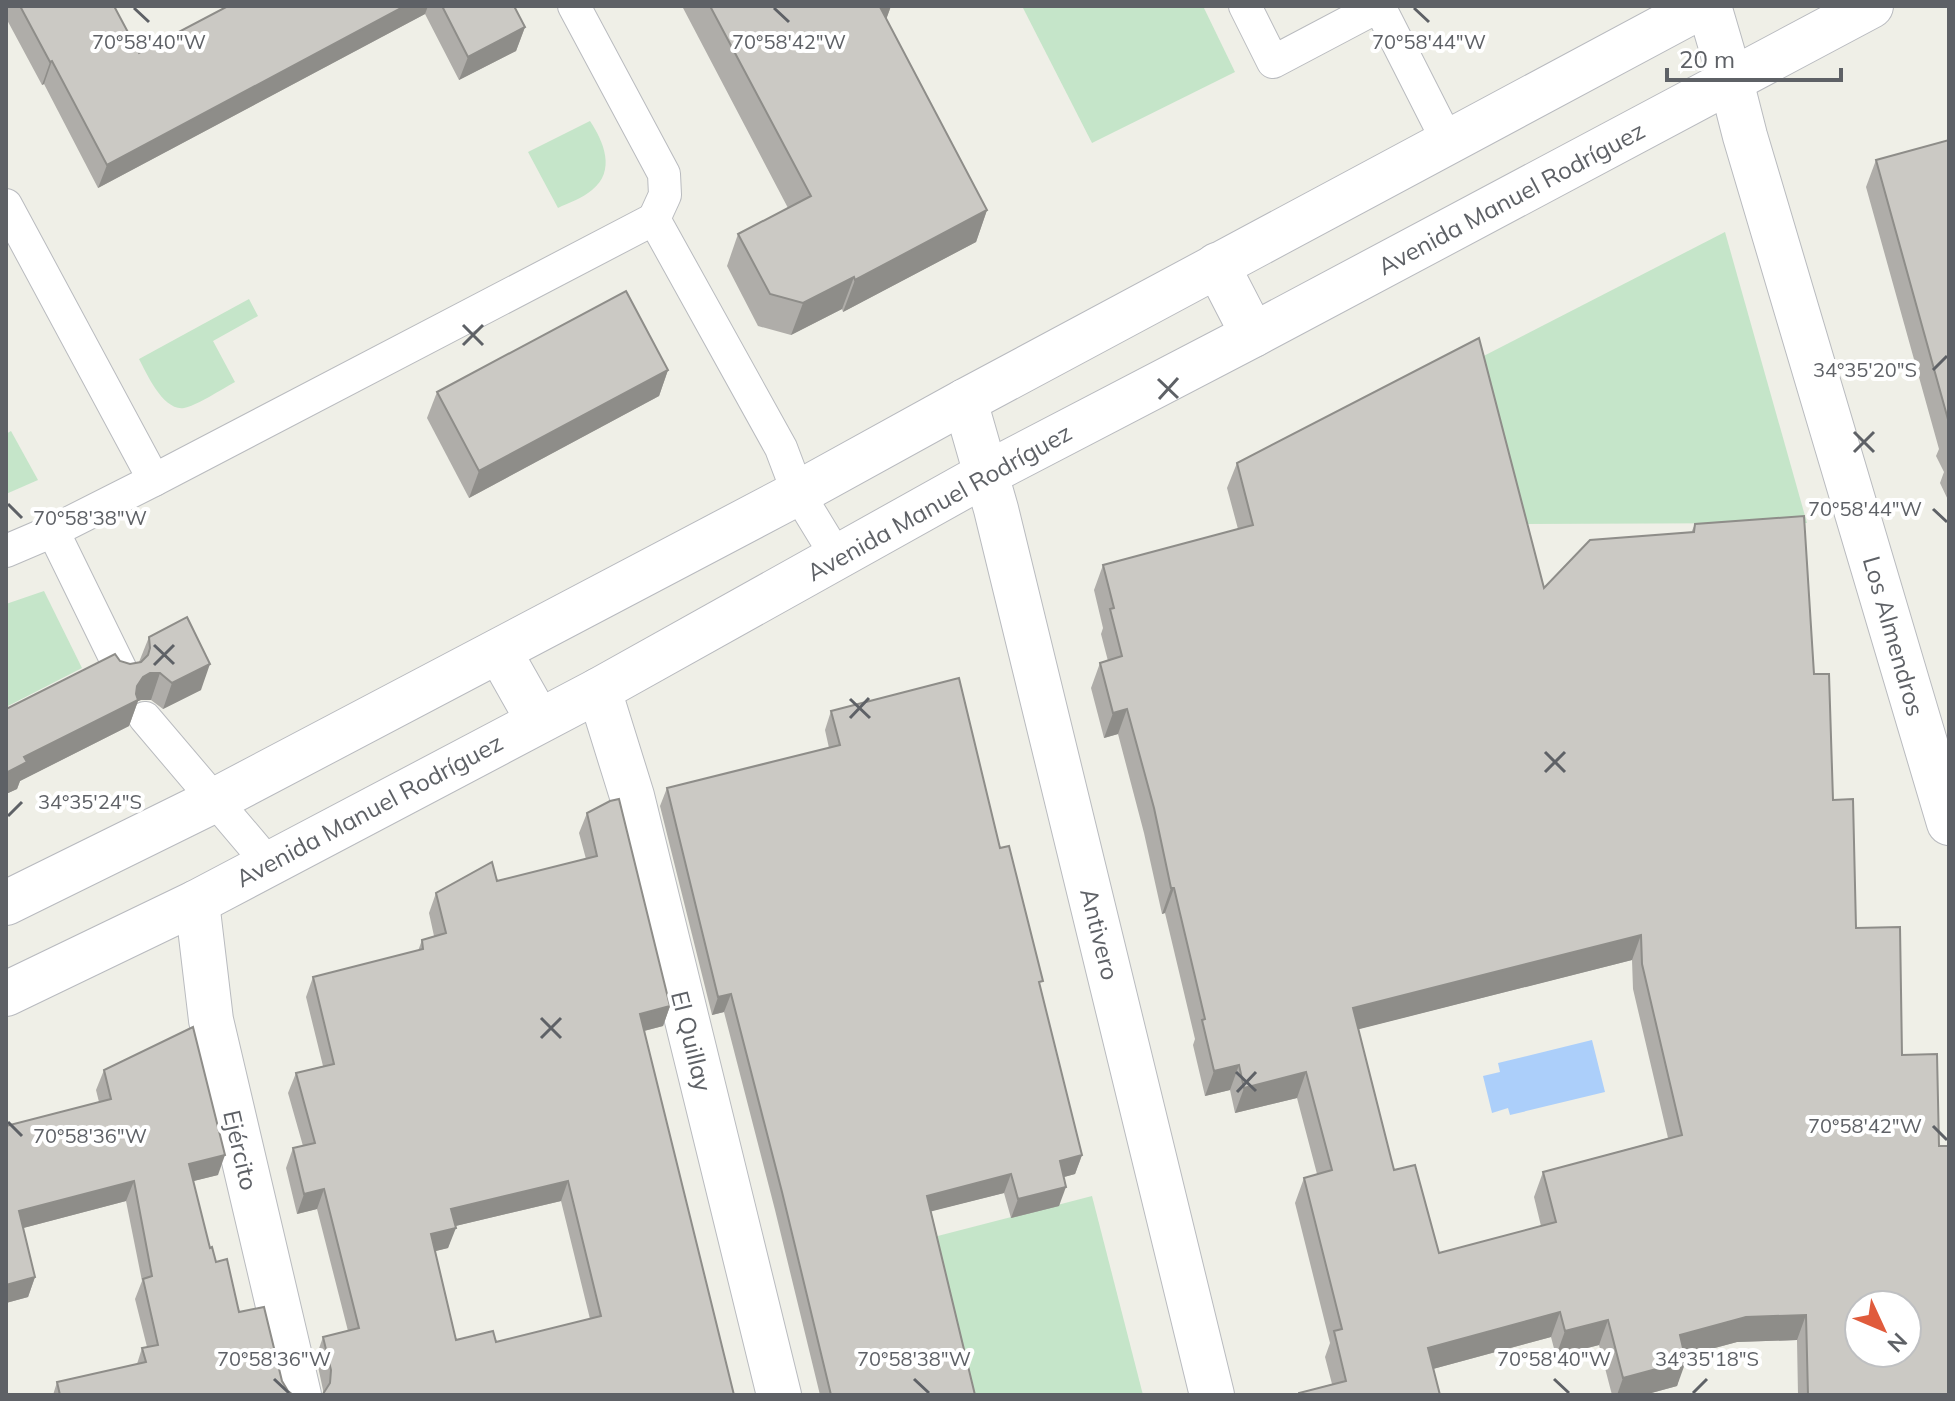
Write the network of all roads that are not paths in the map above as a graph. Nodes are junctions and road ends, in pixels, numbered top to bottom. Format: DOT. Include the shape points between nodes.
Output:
graph roads {
  1 [pos="574,6"];
  2 [pos="1245,6"];
  3 [pos="1702,6"];
  4 [pos="1709,6"];
  5 [pos="1871,6"];
  6 [pos="1731,81"];
  7 [pos="1448,142"];
  8 [pos="6,205"];
  9 [pos="654,219"];
  10 [pos="1217,265"];
  11 [pos="1253,335"];
  12 [pos="965,401"];
  13 [pos="986,474"];
  14 [pos="154,480"];
  15 [pos="798,493"];
  16 [pos="53,531"];
  17 [pos="6,551"];
  18 [pos="837,557"];
  19 [pos="499,651"];
  20 [pos="122,672"];
  21 [pos="599,690"];
  22 [pos="145,718"];
  23 [pos="538,720"];
  24 [pos="215,800"];
  25 [pos="1949,823"];
  26 [pos="269,864"];
  27 [pos="197,902"];
  28 [pos="6,903"];
  29 [pos="6,994"];
  30 [pos="299,1395"];
  31 [pos="779,1395"];
  32 [pos="1212,1395"];
  1 -- 9 [label="lane" via="664,174 665,195"];
  2 -- 7 [label="lane" via="1273,62 1379,6"];
  3 -- 7 [label="main road"];
  4 -- 6 [label="main road, Los Almendros"];
  5 -- 6 [label="main road, Avenida Manuel Rodríguez"];
  6 -- 11 [label="main road, Avenida Manuel Rodríguez"];
  6 -- 25 [label="main road, Los Almendros"];
  7 -- 10 [label="main road"];
  8 -- 14 [label="lane"];
  9 -- 14 [label="lane"];
  9 -- 15 [label="lane" via="781,448"];
  10 -- 11 [label="main road"];
  10 -- 12 [label="main road"];
  11 -- 13 [label="main road, Avenida Manuel Rodríguez"];
  12 -- 13 [label="main road, Antivero"];
  12 -- 15 [label="main road"];
  13 -- 18 [label="main road, Avenida Manuel Rodríguez"];
  13 -- 32 [label="main road, Antivero"];
  14 -- 16 [label="lane"];
  15 -- 18 [label="lane"];
  15 -- 19 [label="main road"];
  16 -- 17 [label="lane"];
  16 -- 20 [label="lane"];
  18 -- 21 [label="main road, Avenida Manuel Rodríguez"];
  19 -- 23 [label="main road"];
  19 -- 24 [label="main road"];
  21 -- 23 [label="main road, Avenida Manuel Rodríguez"];
  21 -- 31 [label="main road, El Quillay" via="632,796"];
  22 -- 24 [label="lane"];
  23 -- 26 [label="main road, Avenida Manuel Rodríguez"];
  24 -- 26 [label="lane"];
  24 -- 28 [label="main road"];
  26 -- 27 [label="main road, Avenida Manuel Rodríguez"];
  27 -- 29 [label="main road, Avenida Manuel Rodríguez"];
  27 -- 30 [label="main road, Ejército" via="211,1020"];
}
